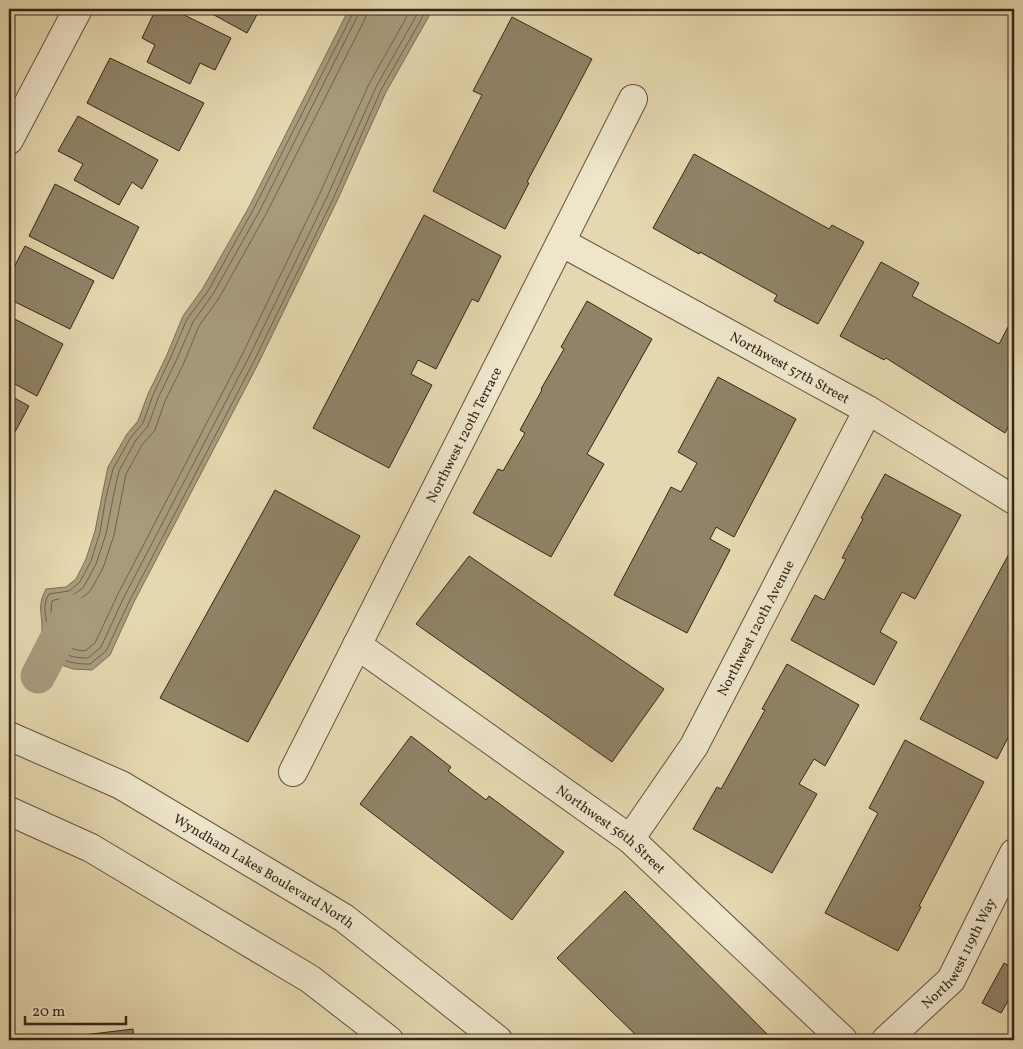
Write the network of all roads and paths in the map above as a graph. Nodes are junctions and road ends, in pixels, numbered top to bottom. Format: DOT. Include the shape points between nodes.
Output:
graph roads {
  1 [pos="70,11"];
  2 [pos="633,99"];
  3 [pos="9,140"];
  4 [pos="561,242"];
  5 [pos="868,410"];
  6 [pos="1014,500"];
  7 [pos="357,645"];
  8 [pos="9,736"];
  9 [pos="293,772"];
  10 [pos="9,812"];
  11 [pos="630,838"];
  12 [pos="1014,853"];
  13 [pos="389,1040"];
  14 [pos="498,1040"];
  15 [pos="843,1040"];
  16 [pos="886,1040"];
  1 -- 3 [label="street"];
  2 -- 4 [label="street, Northwest 120th Terrace"];
  4 -- 5 [label="street, Northwest 57th Street"];
  4 -- 7 [label="street, Northwest 120th Terrace"];
  5 -- 6 [label="street, Northwest 57th Street"];
  5 -- 11 [label="street, Northwest 120th Avenue" via="694,746"];
  7 -- 9 [label="street, Northwest 120th Terrace"];
  7 -- 11 [label="street, Northwest 56th Street"];
  8 -- 14 [label="street, Wyndham Lakes Boulevard North" via="121,785 344,918"];
  10 -- 13 [label="street" via="90,848 310,979"];
  11 -- 15 [label="street, Northwest 56th Street"];
  12 -- 16 [label="street, Northwest 119th Way" via="951,980"];
}
